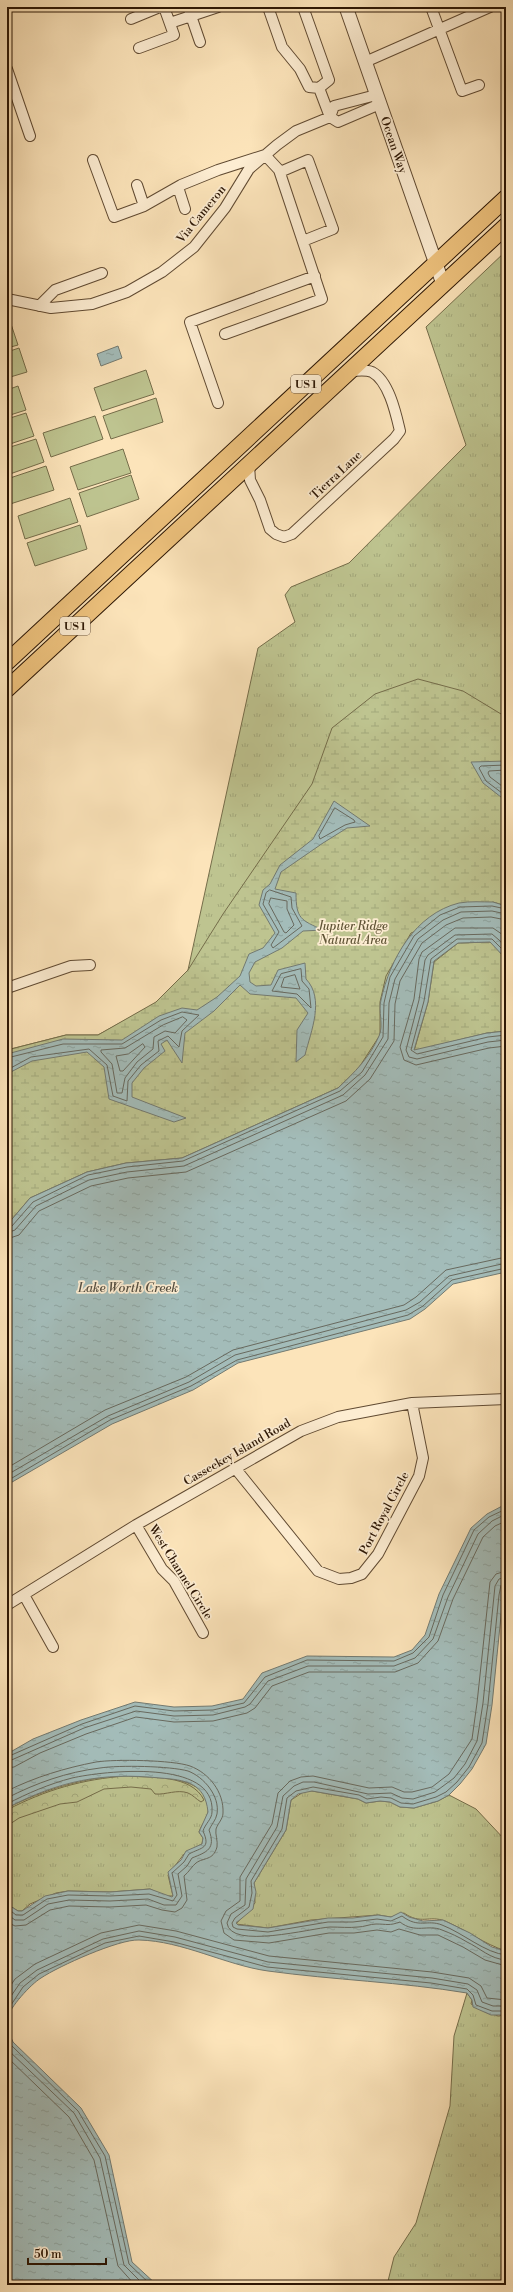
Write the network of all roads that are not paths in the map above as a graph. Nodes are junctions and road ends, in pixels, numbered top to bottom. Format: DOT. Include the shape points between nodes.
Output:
graph roads {
  1 [pos="160,7"];
  2 [pos="164,7"];
  3 [pos="268,7"];
  4 [pos="303,7"];
  5 [pos="346,7"];
  6 [pos="431,7"];
  7 [pos="490,7"];
  8 [pos="214,8"];
  9 [pos="189,11"];
  10 [pos="131,19"];
  11 [pos="170,23"];
  12 [pos="440,29"];
  13 [pos="200,42"];
  14 [pos="139,48"];
  15 [pos="365,62"];
  16 [pos="7,69"];
  17 [pos="479,86"];
  18 [pos="319,88"];
  19 [pos="378,100"];
  20 [pos="330,117"];
  21 [pos="30,136"];
  22 [pos="265,155"];
  23 [pos="93,160"];
  24 [pos="280,172"];
  25 [pos="137,185"];
  26 [pos="178,187"];
  27 [pos="506,198"];
  28 [pos="144,206"];
  29 [pos="185,209"];
  30 [pos="506,226"];
  31 [pos="303,241"];
  32 [pos="436,263"];
  33 [pos="102,272"];
  34 [pos="315,276"];
  35 [pos="443,284"];
  36 [pos="7,299"];
  37 [pos="39,306"];
  38 [pos="225,334"];
  39 [pos="350,371"];
  40 [pos="218,404"];
  41 [pos="249,465"];
  42 [pos="7,662"];
  43 [pos="7,689"];
  44 [pos="90,965"];
  45 [pos="7,988"];
  46 [pos="506,1399"];
  47 [pos="412,1403"];
  48 [pos="235,1468"];
  49 [pos="136,1525"];
  50 [pos="24,1595"];
  51 [pos="7,1605"];
  52 [pos="203,1633"];
  53 [pos="53,1647"];
  1 -- 10 [label="street"];
  2 -- 11 [label="street"];
  3 -- 18 [label="street" via="282,47 300,69 310,87"];
  4 -- 18 [label="street" via="329,80"];
  5 -- 15 [label="street, Ocean Way"];
  6 -- 12 [label="street"];
  7 -- 12 [label="street"];
  8 -- 9 [label="street"];
  9 -- 11 [label="street"];
  9 -- 13 [label="street"];
  11 -- 14 [label="street" via="174,35"];
  12 -- 15 [label="street"];
  12 -- 17 [label="street" via="462,91"];
  15 -- 19 [label="street, Ocean Way"];
  16 -- 21 [label="street"];
  18 -- 20 [label="street"];
  19 -- 20 [label="street, Via Cameron" via="338,122"];
  19 -- 20 [label="street, Via Cameron" via="334,106"];
  19 -- 32 [label="street, Ocean Way"];
  20 -- 22 [label="street, Via Cameron" via="296,131"];
  22 -- 24 [label="street"];
  22 -- 26 [label="street" via="218,170"];
  22 -- 37 [label="street, Via Cameron" via="249,170 225,208 194,247 162,272 127,292 92,304 51,308"];
  23 -- 28 [label="street" via="114,217"];
  24 -- 31 [label="street"];
  24 -- 31 [label="street" via="308,160 333,229"];
  25 -- 28 [label="street"];
  26 -- 28 [label="street"];
  26 -- 29 [label="street"];
  27 -- 32 [label="main road, US 1"];
  30 -- 35 [label="main road, US 1"];
  31 -- 34 [label="street"];
  32 -- 35 [label="street, Ocean Way"];
  32 -- 42 [label="main road, US 1"];
  33 -- 37 [label="street" via="55,290"];
  34 -- 38 [label="street" via="322,299"];
  34 -- 40 [label="street" via="190,322"];
  35 -- 39 [label="main road, US 1"];
  36 -- 37 [label="street, Via Cameron"];
  39 -- 41 [label="main road, US 1"];
  39 -- 41 [label="street, Tierra Lane" via="364,370 378,377 385,386 400,431 292,534 284,537 270,529 250,480"];
  41 -- 43 [label="main road, US 1"];
  44 -- 45 [label="street" via="72,966"];
  46 -- 47 [label="street, Casseekey Island Road"];
  47 -- 48 [label="street, Casseekey Island Road" via="331,1420 301,1431"];
  47 -- 48 [label="street, Port Royal Circle" via="423,1458 419,1476 378,1554 362,1574 357,1576 339,1579 318,1570"];
  48 -- 49 [label="street, Casseekey Island Road"];
  49 -- 50 [label="street, Casseekey Island Road"];
  49 -- 52 [label="street, West Channel Circle" via="162,1569 174,1581"];
  50 -- 51 [label="street, Casseekey Island Road"];
  50 -- 53 [label="street"];
}
